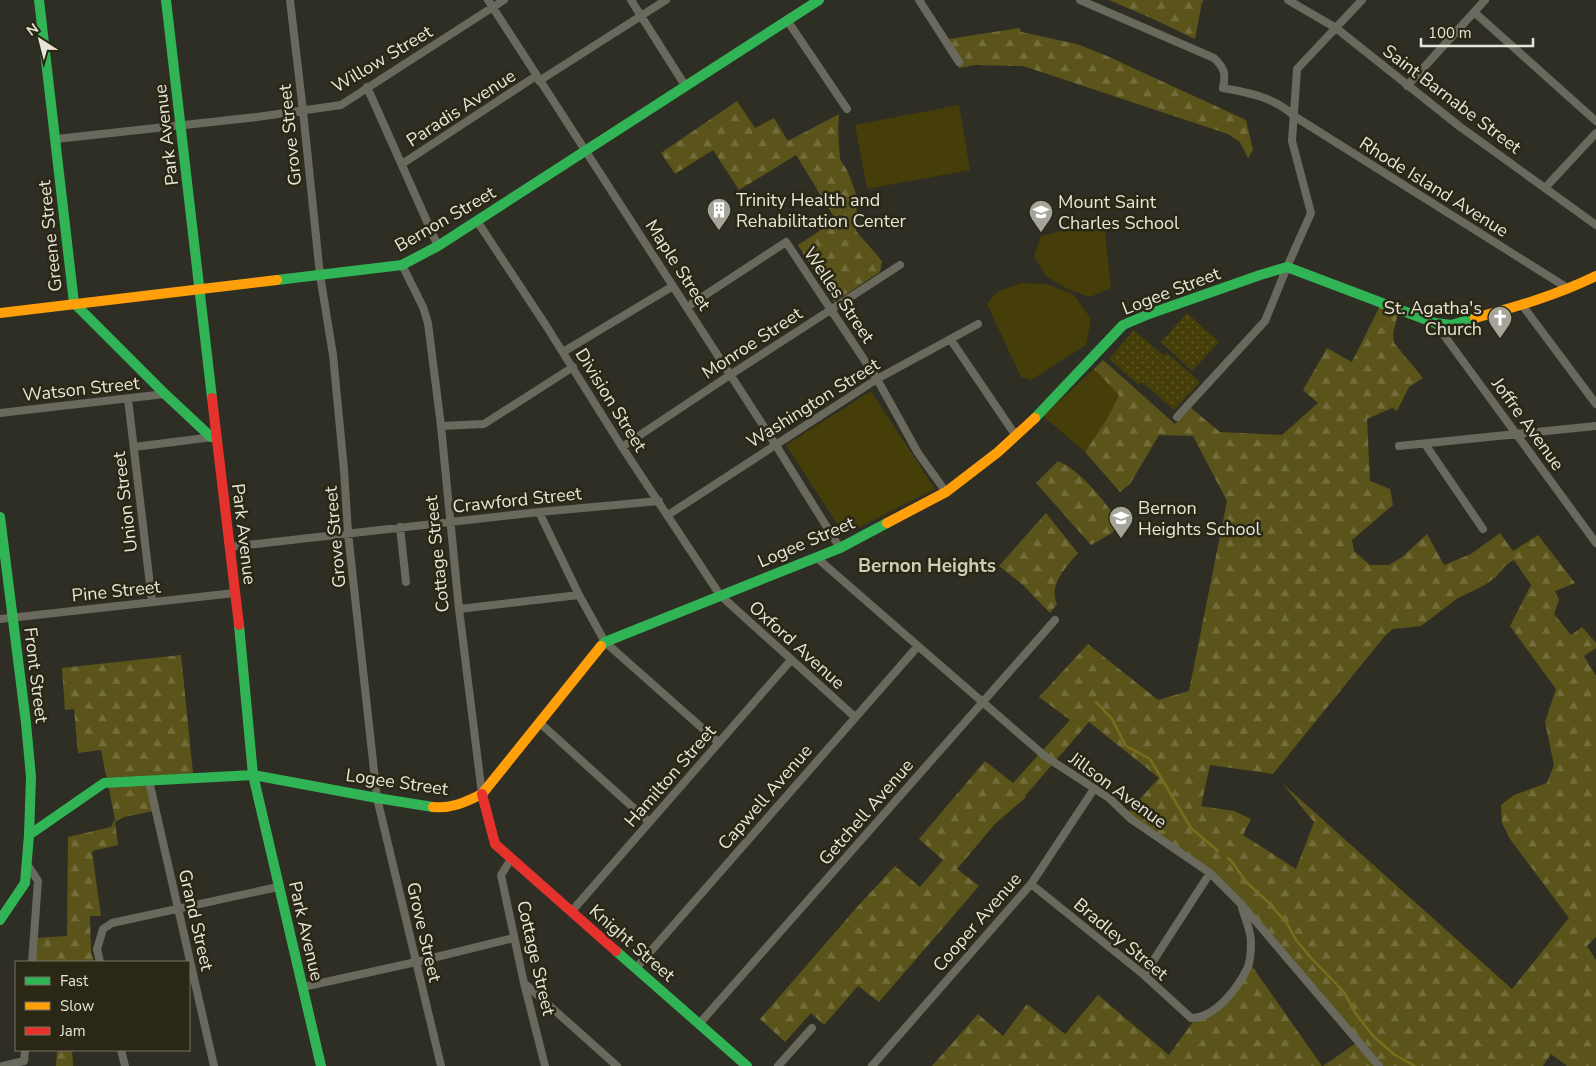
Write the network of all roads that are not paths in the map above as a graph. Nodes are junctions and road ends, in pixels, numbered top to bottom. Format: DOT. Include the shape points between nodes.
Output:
graph roads {
  1 [pos="39,0"];
  2 [pos="166,0"];
  3 [pos="290,0"];
  4 [pos="488,0"];
  5 [pos="504,0"];
  6 [pos="631,0"];
  7 [pos="666,0"];
  8 [pos="819,0"];
  9 [pos="918,0"];
  10 [pos="1080,0"];
  11 [pos="1288,0"];
  12 [pos="1362,0"];
  13 [pos="1485,0"];
  14 [pos="493,7"];
  15 [pos="1474,12"];
  16 [pos="641,16"];
  17 [pos="787,20"];
  18 [pos="1336,28"];
  19 [pos="959,62"];
  20 [pos="538,79"];
  21 [pos="1407,86"];
  22 [pos="686,87"];
  23 [pos="367,88"];
  24 [pos="847,109"];
  25 [pos="303,111"];
  26 [pos="1294,116"];
  27 [pos="1596,121"];
  28 [pos="181,126"];
  29 [pos="1596,133"];
  30 [pos="56,139"];
  31 [pos="586,151"];
  32 [pos="402,164"];
  33 [pos="1545,188"];
  34 [pos="477,221"];
  35 [pos="1596,225"];
  36 [pos="438,246"];
  37 [pos="402,265"];
  38 [pos="900,265"];
  39 [pos="1287,267"];
  40 [pos="320,275"];
  41 [pos="1596,276"];
  42 [pos="673,286"];
  43 [pos="1569,289"];
  44 [pos="200,290"];
  45 [pos="74,303"];
  46 [pos="1522,305"];
  47 [pos="687,307"];
  48 [pos="830,309"];
  49 [pos="0,313"];
  50 [pos="1435,323"];
  51 [pos="978,324"];
  52 [pos="951,340"];
  53 [pos="563,352"];
  54 [pos="573,367"];
  55 [pos="730,375"];
  56 [pos="877,379"];
  57 [pos="165,394"];
  58 [pos="128,399"];
  59 [pos="1596,404"];
  60 [pos="0,413"];
  61 [pos="1177,417"];
  62 [pos="441,426"];
  63 [pos="1596,426"];
  64 [pos="1517,434"];
  65 [pos="1016,436"];
  66 [pos="213,437"];
  67 [pos="775,444"];
  68 [pos="1425,444"];
  69 [pos="1399,446"];
  70 [pos="134,447"];
  71 [pos="622,447"];
  72 [pos="946,492"];
  73 [pos="659,501"];
  74 [pos="538,512"];
  75 [pos="668,515"];
  76 [pos="0,517"];
  77 [pos="450,522"];
  78 [pos="400,527"];
  79 [pos="1483,529"];
  80 [pos="348,533"];
  81 [pos="1596,543"];
  82 [pos="230,547"];
  83 [pos="840,548"];
  84 [pos="818,558"];
  85 [pos="406,582"];
  86 [pos="235,593"];
  87 [pos="579,595"];
  88 [pos="720,595"];
  89 [pos="152,602"];
  90 [pos="459,609"];
  91 [pos="12,618"];
  92 [pos="0,619"];
  93 [pos="1055,620"];
  94 [pos="605,642"];
  95 [pos="918,646"];
  96 [pos="790,660"];
  97 [pos="982,702"];
  98 [pos="855,717"];
  99 [pos="540,723"];
  100 [pos="719,743"];
  101 [pos="253,775"];
  102 [pos="149,781"];
  103 [pos="1094,789"];
  104 [pos="482,794"];
  105 [pos="377,798"];
  106 [pos="649,822"];
  107 [pos="29,835"];
  108 [pos="495,844"];
  109 [pos="511,859"];
  110 [pos="27,864"];
  111 [pos="1210,873"];
  112 [pos="1030,884"];
  113 [pos="278,887"];
  114 [pos="1242,904"];
  115 [pos="178,910"];
  116 [pos="572,912"];
  117 [pos="0,920"];
  118 [pos="514,938"];
  119 [pos="32,961"];
  120 [pos="100,961"];
  121 [pos="190,961"];
  122 [pos="190,962"];
  123 [pos="416,962"];
  124 [pos="636,968"];
  125 [pos="1144,975"];
  126 [pos="524,983"];
  127 [pos="302,987"];
  128 [pos="699,1024"];
  129 [pos="812,1028"];
  130 [pos="25,1051"];
  131 [pos="121,1051"];
  132 [pos="3,1066"];
  133 [pos="125,1066"];
  134 [pos="214,1066"];
  135 [pos="321,1066"];
  136 [pos="441,1066"];
  137 [pos="545,1066"];
  138 [pos="618,1066"];
  139 [pos="747,1066"];
  140 [pos="778,1066"];
  141 [pos="872,1066"];
  142 [pos="1379,1066"];
  1 -- 30 [label="street, Greene Street"];
  2 -- 28 [label="street, Park Avenue"];
  3 -- 25 [label="street, Grove Street"];
  4 -- 14 [label="street, Maple Street"];
  5 -- 14 [label="street, Willow Street"];
  6 -- 16 [label="street"];
  7 -- 16 [label="street, Paradis Avenue"];
  8 -- 17 [label="street, Bernon Street"];
  9 -- 19 [label="street"];
  10 -- 26 [label="street, Rhode Island Avenue" via="1214,58 1226,76 1224,88 1248,92 1286,108"];
  11 -- 18 [label="street, Saint Barnabe Street"];
  12 -- 18 [label="street"];
  13 -- 15 [label="street"];
  14 -- 20 [label="street, Maple Street"];
  14 -- 23 [label="street, Willow Street"];
  15 -- 21 [label="street"];
  15 -- 27 [label="street"];
  16 -- 20 [label="street, Paradis Avenue"];
  16 -- 22 [label="street"];
  17 -- 22 [label="street, Bernon Street"];
  17 -- 24 [label="street"];
  18 -- 21 [label="street, Saint Barnabe Street"];
  18 -- 26 [label="street" via="1297,69"];
  20 -- 31 [label="street, Maple Street"];
  20 -- 32 [label="street, Paradis Avenue"];
  21 -- 33 [label="street, Saint Barnabe Street"];
  22 -- 31 [label="street, Bernon Street"];
  23 -- 25 [label="street, Willow Street" via="341,105"];
  23 -- 32 [label="street"];
  25 -- 28 [label="street, Willow Street"];
  25 -- 40 [label="street, Grove Street"];
  26 -- 39 [label="street" via="1292,141 1311,213"];
  26 -- 43 [label="street, Rhode Island Avenue"];
  28 -- 30 [label="street, Willow Street"];
  28 -- 44 [label="street, Park Avenue"];
  29 -- 33 [label="street"];
  30 -- 45 [label="street, Greene Street"];
  31 -- 34 [label="street, Bernon Street"];
  31 -- 42 [label="street, Maple Street"];
  32 -- 36 [label="street"];
  33 -- 35 [label="street, Saint Barnabe Street"];
  34 -- 36 [label="street, Bernon Street"];
  34 -- 53 [label="street, Division Street"];
  36 -- 37 [label="street, Bernon Street"];
  37 -- 40 [label="street, Bernon Street"];
  37 -- 62 [label="street, Cottage Street" via="428,323"];
  38 -- 48 [label="street, Monroe Street"];
  39 -- 50 [label="street"];
  39 -- 61 [label="street" via="1265,321"];
  39 -- 65 [label="street, Logee Street" via="1123,325"];
  40 -- 44 [label="street, Bernon Street"];
  40 -- 80 [label="street, Grove Street" via="333,355"];
  41 -- 43 [label="street"];
  42 -- 47 [label="street, Maple Street"];
  42 -- 53 [label="street"];
  43 -- 46 [label="street"];
  44 -- 45 [label="street, Bernon Street"];
  44 -- 66 [label="street, Park Avenue"];
  45 -- 49 [label="street, Bernon Street"];
  45 -- 57 [label="street, Greene Street"];
  46 -- 50 [label="street" via="1451,325"];
  46 -- 59 [label="street"];
  47 -- 48 [label="street, Welles Street" via="786,242"];
  47 -- 55 [label="street, Maple Street"];
  48 -- 55 [label="street, Monroe Street"];
  48 -- 56 [label="street, Welles Street"];
  50 -- 64 [label="street, Joffre Avenue"];
  51 -- 52 [label="street, Washington Street"];
  52 -- 56 [label="street, Washington Street"];
  52 -- 65 [label="street"];
  53 -- 54 [label="street, Division Street"];
  54 -- 62 [label="street" via="484,424"];
  54 -- 71 [label="street, Division Street"];
  55 -- 67 [label="street, Maple Street"];
  55 -- 71 [label="street, Monroe Street"];
  56 -- 67 [label="street, Washington Street"];
  56 -- 72 [label="street, Welles Street" via="918,453"];
  57 -- 58 [label="street, Watson Street"];
  57 -- 66 [label="street, Greene Street"];
  58 -- 60 [label="street, Watson Street"];
  58 -- 70 [label="street, Union Street"];
  62 -- 77 [label="street, Cottage Street"];
  63 -- 64 [label="street"];
  64 -- 68 [label="street"];
  64 -- 81 [label="street, Joffre Avenue"];
  65 -- 72 [label="street, Logee Street"];
  66 -- 70 [label="street"];
  66 -- 82 [label="street, Park Avenue"];
  67 -- 75 [label="street, Washington Street"];
  67 -- 83 [label="street, Maple Street"];
  68 -- 69 [label="street"];
  68 -- 79 [label="street"];
  70 -- 89 [label="street, Union Street"];
  71 -- 73 [label="street, Division Street"];
  72 -- 83 [label="street, Logee Street"];
  73 -- 74 [label="street, Crawford Street"];
  73 -- 75 [label="street, Division Street"];
  74 -- 77 [label="street, Crawford Street"];
  74 -- 87 [label="street"];
  75 -- 88 [label="street, Division Street"];
  76 -- 91 [label="street, Front Street"];
  77 -- 78 [label="street, Crawford Street"];
  77 -- 90 [label="street, Cottage Street"];
  78 -- 80 [label="street, Crawford Street"];
  78 -- 85 [label="street"];
  80 -- 82 [label="street, Crawford Street"];
  80 -- 105 [label="street, Grove Street"];
  82 -- 86 [label="street, Park Avenue"];
  83 -- 84 [label="street, Logee Street"];
  84 -- 88 [label="street, Logee Street"];
  84 -- 95 [label="street, Jillson Avenue"];
  86 -- 89 [label="street, Pine Street"];
  86 -- 101 [label="street, Park Avenue"];
  87 -- 90 [label="street"];
  87 -- 94 [label="street"];
  88 -- 94 [label="street, Logee Street"];
  88 -- 96 [label="street, Oxford Avenue"];
  89 -- 91 [label="street, Pine Street"];
  90 -- 104 [label="street, Cottage Street"];
  91 -- 92 [label="street, Pine Street"];
  91 -- 107 [label="street, Front Street" via="31,777"];
  93 -- 97 [label="street, Getchell Avenue"];
  94 -- 99 [label="street, Logee Street"];
  94 -- 100 [label="street"];
  95 -- 97 [label="street, Jillson Avenue"];
  95 -- 98 [label="street, Capwell Avenue"];
  96 -- 98 [label="street, Oxford Avenue"];
  96 -- 100 [label="street, Hamilton Street"];
  97 -- 103 [label="street, Jillson Avenue" via="1046,757"];
  97 -- 128 [label="street, Getchell Avenue"];
  98 -- 124 [label="street, Capwell Avenue"];
  99 -- 104 [label="street, Logee Street"];
  99 -- 106 [label="street"];
  100 -- 106 [label="street, Hamilton Street"];
  101 -- 102 [label="street, Logee Street"];
  101 -- 105 [label="street, Logee Street"];
  101 -- 113 [label="street, Park Avenue"];
  102 -- 107 [label="street, Logee Street" via="104,783"];
  102 -- 115 [label="street, Grand Street"];
  103 -- 111 [label="street, Jillson Avenue" via="1131,819"];
  103 -- 112 [label="street, Cooper Avenue"];
  104 -- 105 [label="street, Logee Street" via="457,806 443,808"];
  104 -- 108 [label="street, Cottage Street"];
  105 -- 123 [label="street, Grove Street"];
  106 -- 116 [label="street, Hamilton Street"];
  107 -- 110 [label="street, Front Street"];
  108 -- 109 [label="street, Knight Street"];
  109 -- 116 [label="street, Knight Street"];
  109 -- 118 [label="street, Cottage Street" via="501,875"];
  110 -- 117 [label="street, Front Street" via="25,883"];
  110 -- 119 [label="street" via="38,881"];
  111 -- 114 [label="street, Jillson Avenue"];
  111 -- 125 [label="street"];
  112 -- 125 [label="street, Bradley Street"];
  112 -- 141 [label="street, Cooper Avenue"];
  113 -- 115 [label="street"];
  113 -- 127 [label="street, Park Avenue"];
  114 -- 125 [label="street, Bradley Street" via="1251,942 1248,967 1228,998 1212,1012 1191,1018"];
  114 -- 142 [label="street, Jillson Avenue"];
  115 -- 120 [label="street" via="112,923 102,929 97,949"];
  115 -- 121 [label="street, Grand Street"];
  116 -- 124 [label="street, Knight Street"];
  118 -- 123 [label="street"];
  118 -- 126 [label="street, Cottage Street"];
  122 -- 134 [label="street, Grand Street"];
  123 -- 127 [label="street"];
  123 -- 136 [label="street, Grove Street"];
  124 -- 128 [label="street, Knight Street"];
  126 -- 137 [label="street, Cottage Street"];
  126 -- 138 [label="street"];
  127 -- 135 [label="street, Park Avenue"];
  128 -- 139 [label="street, Knight Street"];
  129 -- 140 [label="street"];
  130 -- 132 [label="street" via="24,1062"];
  131 -- 133 [label="street"];
}
